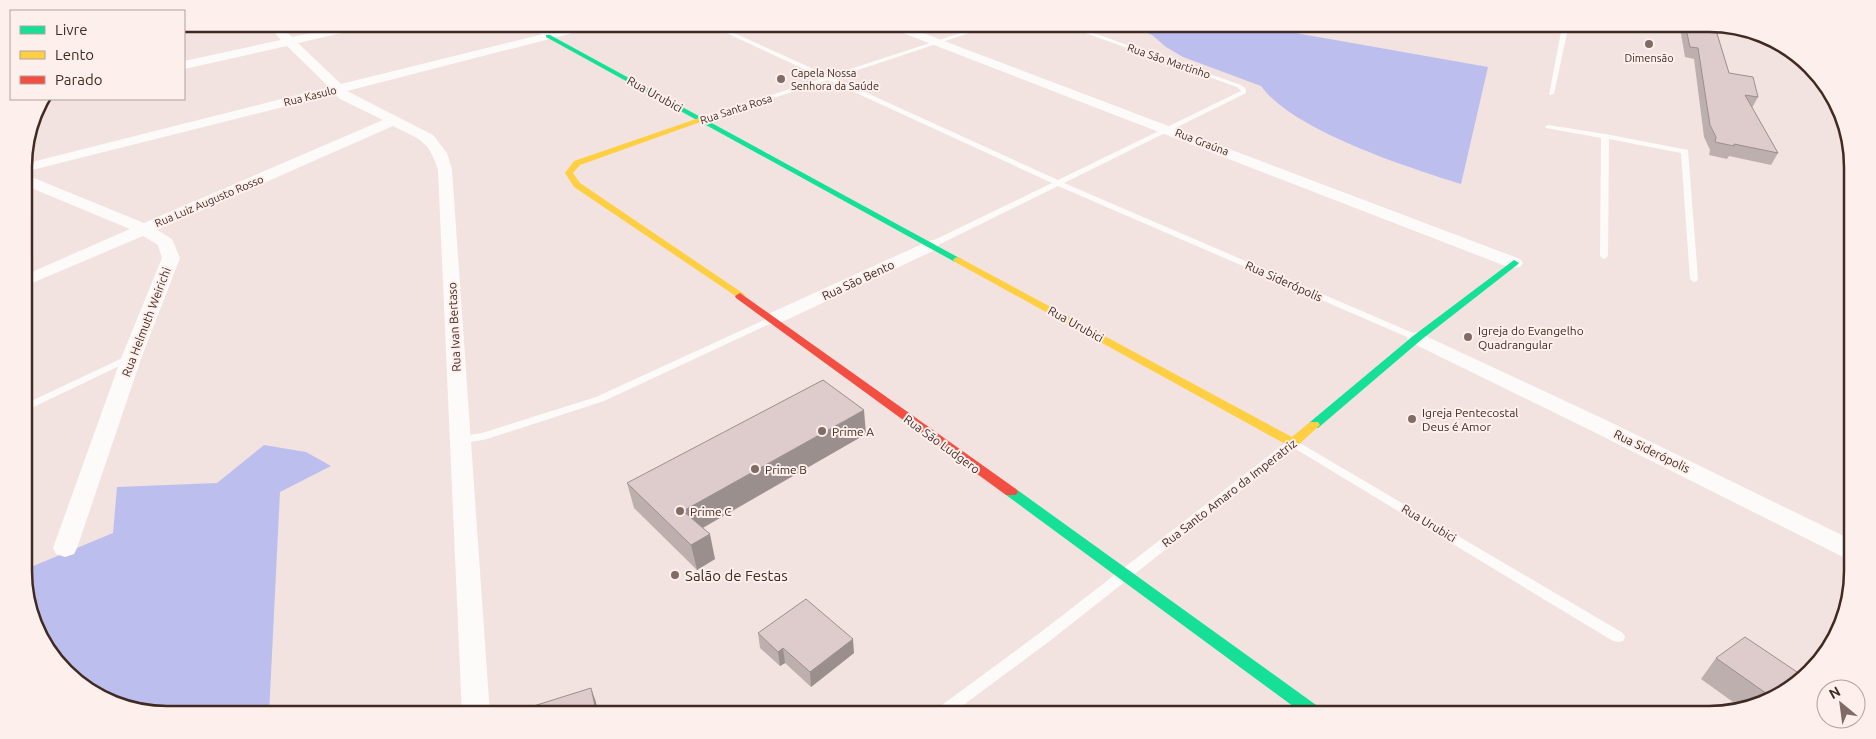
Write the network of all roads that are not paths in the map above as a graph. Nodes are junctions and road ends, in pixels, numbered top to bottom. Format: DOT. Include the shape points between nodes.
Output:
graph roads {
  1 [pos="280,33"];
  2 [pos="328,33"];
  3 [pos="542,33"];
  4 [pos="560,33"];
  5 [pos="730,33"];
  6 [pos="914,33"];
  7 [pos="966,33"];
  8 [pos="1088,33"];
  9 [pos="1564,33"];
  10 [pos="548,36"];
  11 [pos="289,42"];
  12 [pos="938,42"];
  13 [pos="185,65"];
  14 [pos="828,78"];
  15 [pos="338,89"];
  16 [pos="1244,92"];
  17 [pos="1551,94"];
  18 [pos="702,120"];
  19 [pos="393,121"];
  20 [pos="1548,127"];
  21 [pos="1170,130"];
  22 [pos="1605,136"];
  23 [pos="33,166"];
  24 [pos="569,173"];
  25 [pos="33,183"];
  26 [pos="1058,183"];
  27 [pos="144,229"];
  28 [pos="931,245"];
  29 [pos="1604,256"];
  30 [pos="1514,263"];
  31 [pos="33,278"];
  32 [pos="1694,279"];
  33 [pos="773,319"];
  34 [pos="1417,338"];
  35 [pos="132,356"];
  36 [pos="33,404"];
  37 [pos="460,440"];
  38 [pos="1293,443"];
  39 [pos="1844,547"];
  40 [pos="65,548"];
  41 [pos="1124,575"];
  42 [pos="1618,637"];
  43 [pos="475,706"];
  44 [pos="951,706"];
  45 [pos="1305,706"];
  1 -- 11 [label="street, Rua Ivan Bertaso"];
  2 -- 11 [label="street"];
  3 -- 10 [label="lane, Rua Urubici"];
  4 -- 10 [label="street, Rua Kasulo"];
  5 -- 14 [label="lane, Rua Siderópolis"];
  6 -- 12 [label="street, Rua Graúna"];
  7 -- 12 [label="lane, Rua Santa Rosa"];
  8 -- 16 [label="lane, Rua São Martinho" via="1238,86"];
  9 -- 17 [label="lane"];
  10 -- 15 [label="street, Rua Kasulo"];
  10 -- 18 [label="street, Rua Urubici"];
  11 -- 13 [label="street"];
  11 -- 15 [label="street, Rua Ivan Bertaso"];
  12 -- 14 [label="lane, Rua Santa Rosa"];
  12 -- 21 [label="street, Rua Graúna"];
  14 -- 18 [label="lane, Rua Santa Rosa"];
  14 -- 26 [label="lane, Rua Siderópolis"];
  15 -- 19 [label="street, Rua Ivan Bertaso" via="345,96"];
  15 -- 23 [label="street, Rua Kasulo"];
  16 -- 21 [label="lane, Rua São Bento"];
  18 -- 24 [label="street, Rua Santa Rosa" via="577,163"];
  18 -- 28 [label="street, Rua Urubici"];
  19 -- 27 [label="street, Rua Luiz Augusto Rosso"];
  19 -- 37 [label="street, Rua Ivan Bertaso" via="428,138 440,153 445,170"];
  20 -- 22 [label="lane"];
  21 -- 26 [label="lane, Rua São Bento"];
  21 -- 30 [label="street, Rua Graúna"];
  22 -- 29 [label="lane"];
  22 -- 32 [label="lane" via="1685,152"];
  24 -- 33 [label="street, Rua São Ludgero" via="577,185"];
  25 -- 27 [label="street, Rua Helmuth Weirichi"];
  26 -- 28 [label="lane, Rua São Bento"];
  26 -- 34 [label="lane, Rua Siderópolis"];
  27 -- 31 [label="street, Rua Luiz Augusto Rosso"];
  27 -- 35 [label="street, Rua Helmuth Weirichi" via="166,243 171,258"];
  28 -- 33 [label="street, Rua São Bento"];
  28 -- 38 [label="street, Rua Urubici"];
  30 -- 34 [label="street, Rua Santo Amaro da Imperatriz"];
  33 -- 37 [label="lane, Rua São Bento" via="600,399"];
  33 -- 41 [label="street, Rua São Ludgero"];
  34 -- 38 [label="street, Rua Santo Amaro da Imperatriz"];
  34 -- 39 [label="street, Rua Siderópolis"];
  35 -- 36 [label="lane"];
  35 -- 40 [label="street, Rua Helmuth Weirichi"];
  37 -- 43 [label="street, Rua Ivan Bertaso"];
  38 -- 41 [label="lane, Rua Santo Amaro da Imperatriz"];
  38 -- 42 [label="lane, Rua Urubici"];
  41 -- 44 [label="lane, Rua Santo Amaro da Imperatriz"];
  41 -- 45 [label="street, Rua São Ludgero"];
}
